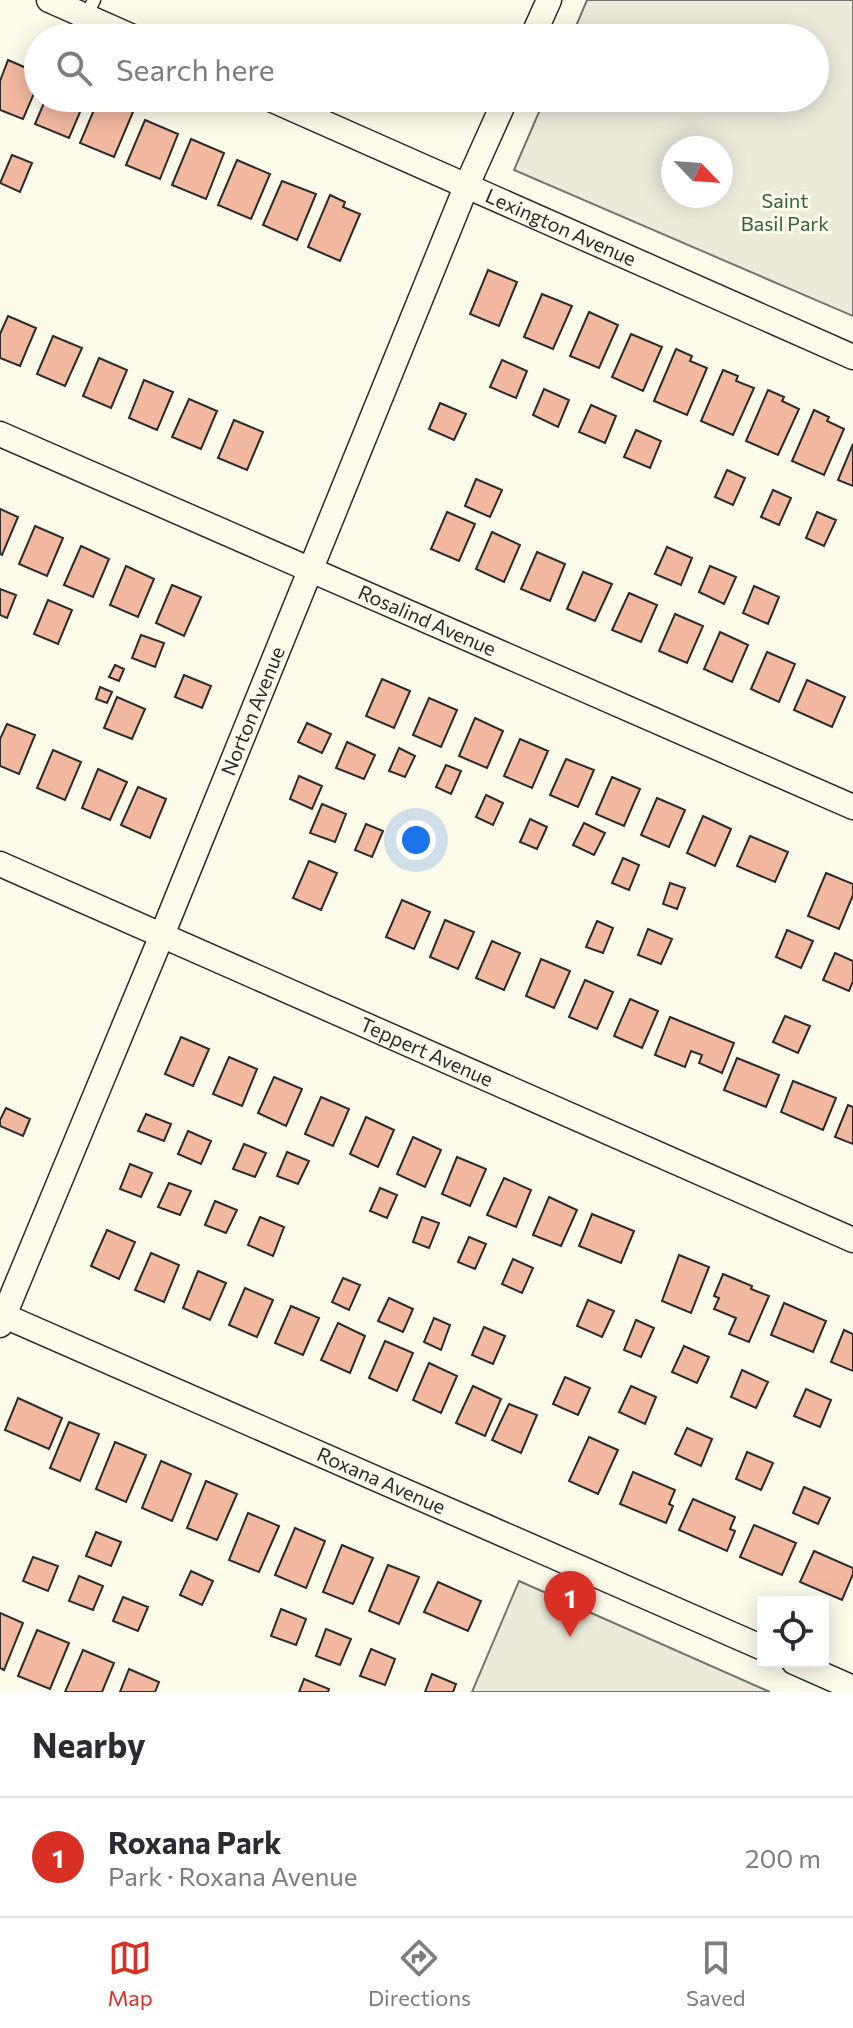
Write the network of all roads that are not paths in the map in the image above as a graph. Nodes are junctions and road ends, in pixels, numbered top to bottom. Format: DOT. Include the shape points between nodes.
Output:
graph roads {
  1 [pos="49,0"];
  2 [pos="549,0"];
  3 [pos="90,8"];
  4 [pos="114,24"];
  5 [pos="538,24"];
  6 [pos="299,112"];
  7 [pos="500,112"];
  8 [pos="466,187"];
  9 [pos="853,357"];
  10 [pos="0,434"];
  11 [pos="309,570"];
  12 [pos="853,807"];
  13 [pos="0,864"];
  14 [pos="162,935"];
  15 [pos="853,1240"];
  16 [pos="1,1318"];
  17 [pos="757,1645"];
  18 [pos="808,1668"];
  19 [pos="853,1688"];
  1 -- 3 [label="street"];
  2 -- 5 [label="street"];
  3 -- 4 [label="street"];
  6 -- 8 [label="street, Lexington Avenue"];
  7 -- 8 [label="street, Norton Avenue"];
  8 -- 9 [label="street, Lexington Avenue"];
  8 -- 11 [label="street, Norton Avenue"];
  10 -- 11 [label="street, Rosalind Avenue"];
  11 -- 12 [label="street, Rosalind Avenue"];
  11 -- 14 [label="street, Norton Avenue"];
  13 -- 14 [label="street, Teppert Avenue"];
  14 -- 15 [label="street, Teppert Avenue"];
  14 -- 16 [label="street, Norton Avenue"];
  16 -- 17 [label="street, Roxana Avenue"];
  18 -- 19 [label="street"];
}
